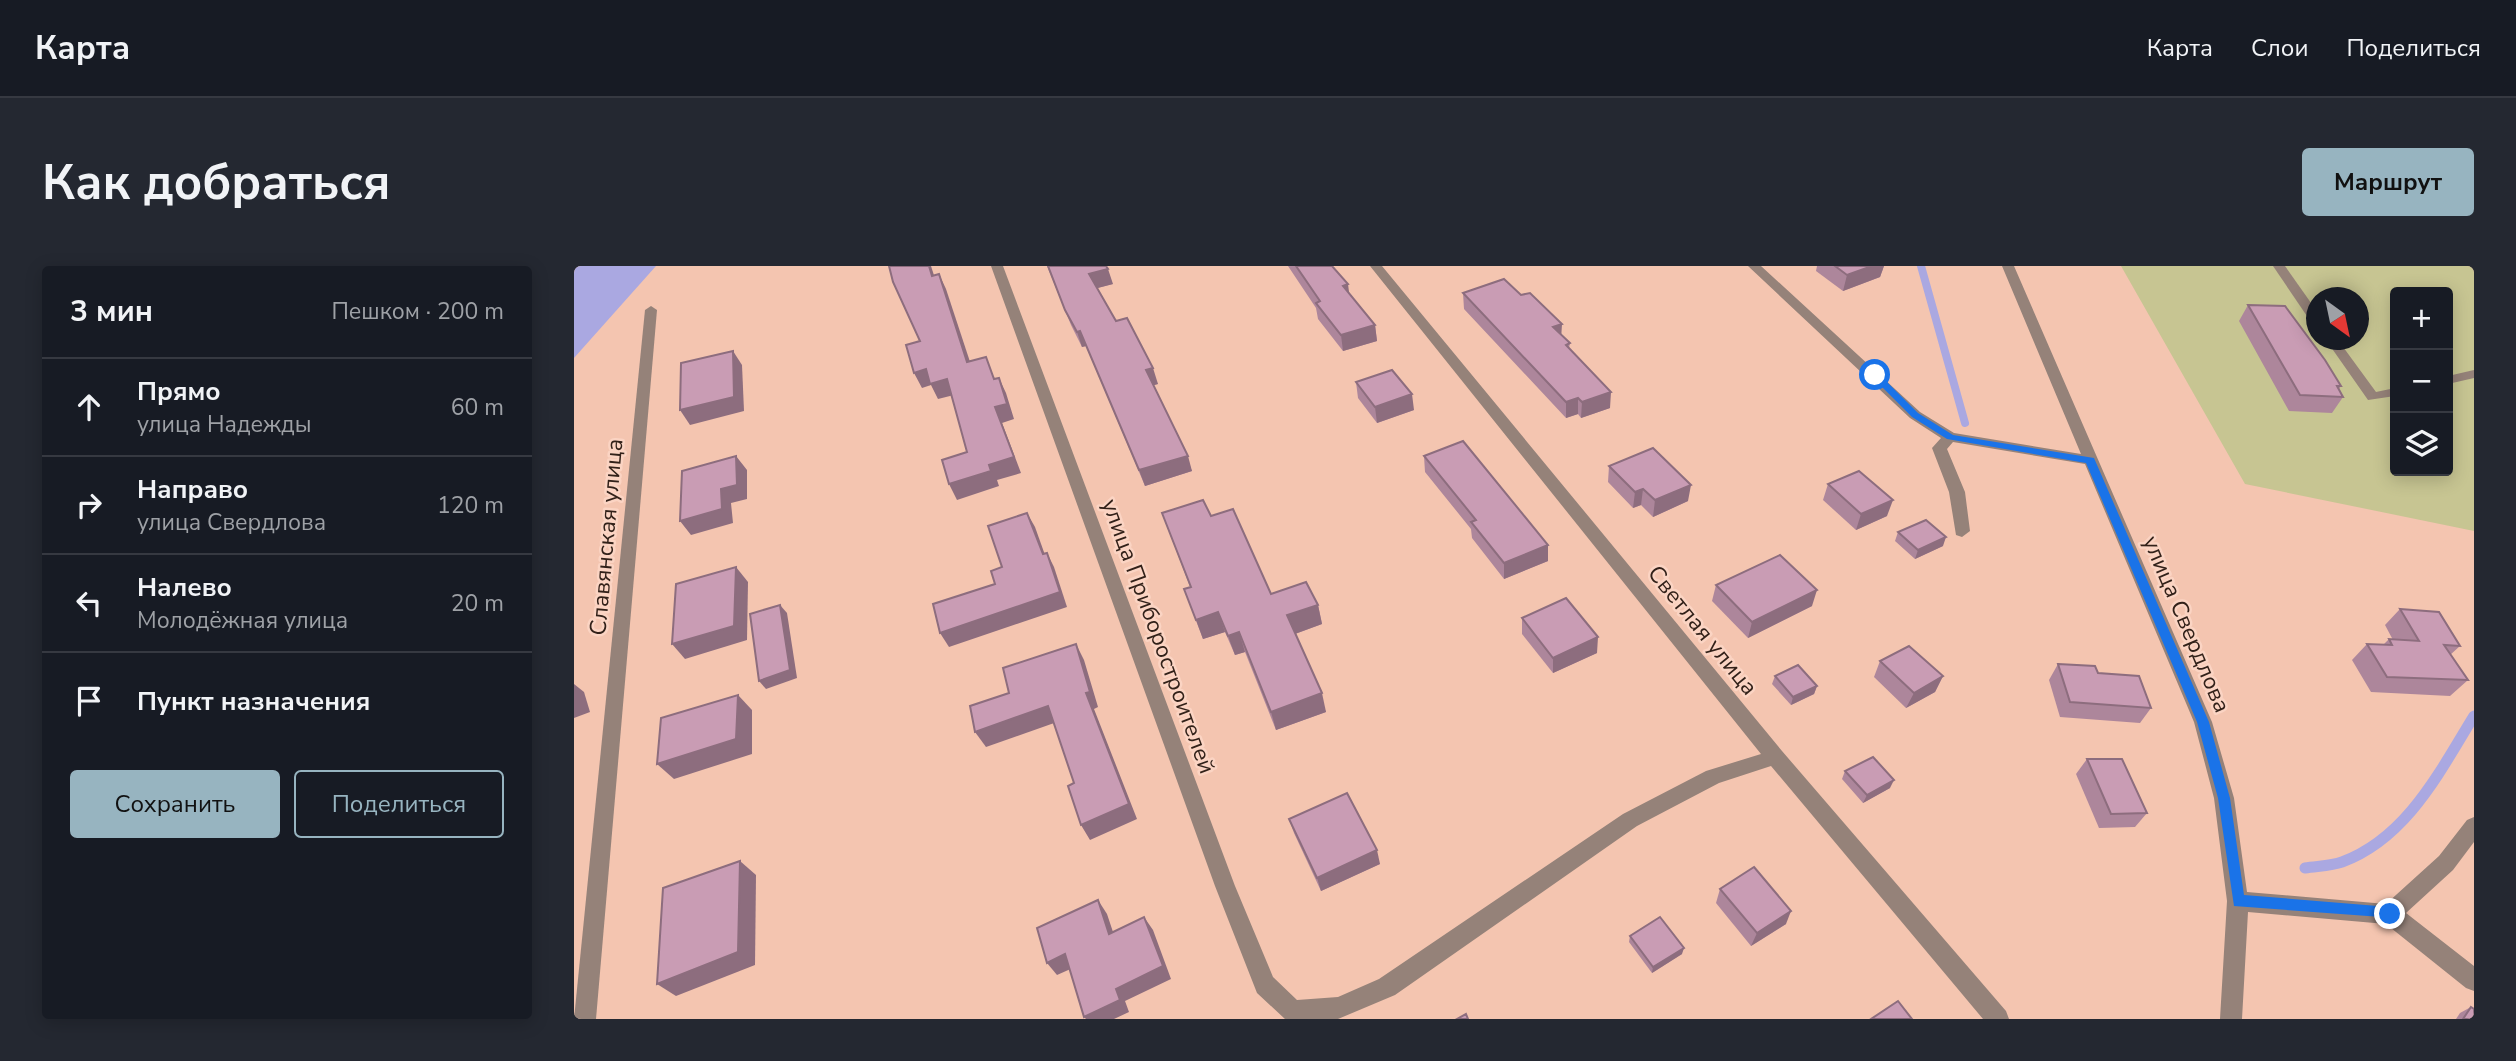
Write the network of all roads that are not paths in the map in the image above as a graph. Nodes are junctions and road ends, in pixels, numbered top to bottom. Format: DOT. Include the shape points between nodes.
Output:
graph roads {
  1 [pos="997,266"];
  2 [pos="1377,266"];
  3 [pos="1754,266"];
  4 [pos="2008,266"];
  5 [pos="2278,266"];
  6 [pos="2306,305"];
  7 [pos="651,310"];
  8 [pos="2339,350"];
  9 [pos="2474,374"];
  10 [pos="2453,379"];
  11 [pos="2390,393"];
  12 [pos="1950,437"];
  13 [pos="2090,460"];
  14 [pos="1962,531"];
  15 [pos="1775,757"];
  16 [pos="2474,826"];
  17 [pos="2238,901"];
  18 [pos="2390,914"];
  19 [pos="2474,980"];
  20 [pos="585,1019"];
  21 [pos="1998,1019"];
  22 [pos="2231,1019"];
  1 -- 15 [label="street, улица Приборостроителей" via="1225,886 1265,985 1293,1011 1338,1008 1387,987 1630,820 1713,777"];
  2 -- 15 [label="street, Светлая улица"];
  3 -- 12 [label="street" via="1915,415"];
  4 -- 13 [label="street, улица Свердлова"];
  5 -- 6 [label="street"];
  7 -- 20 [label="street, Славянская улица"];
  8 -- 11 [label="street" via="2373,397"];
  9 -- 10 [label="street"];
  12 -- 13 [label="street"];
  12 -- 14 [label="street" via="1939,448 1956,492"];
  13 -- 17 [label="street, улица Свердлова" via="2203,722 2224,798"];
  15 -- 21 [label="street, Светлая улица"];
  16 -- 18 [label="street" via="2446,863"];
  17 -- 18 [label="street"];
  17 -- 22 [label="street, улица Свердлова"];
  18 -- 19 [label="street"];
}
